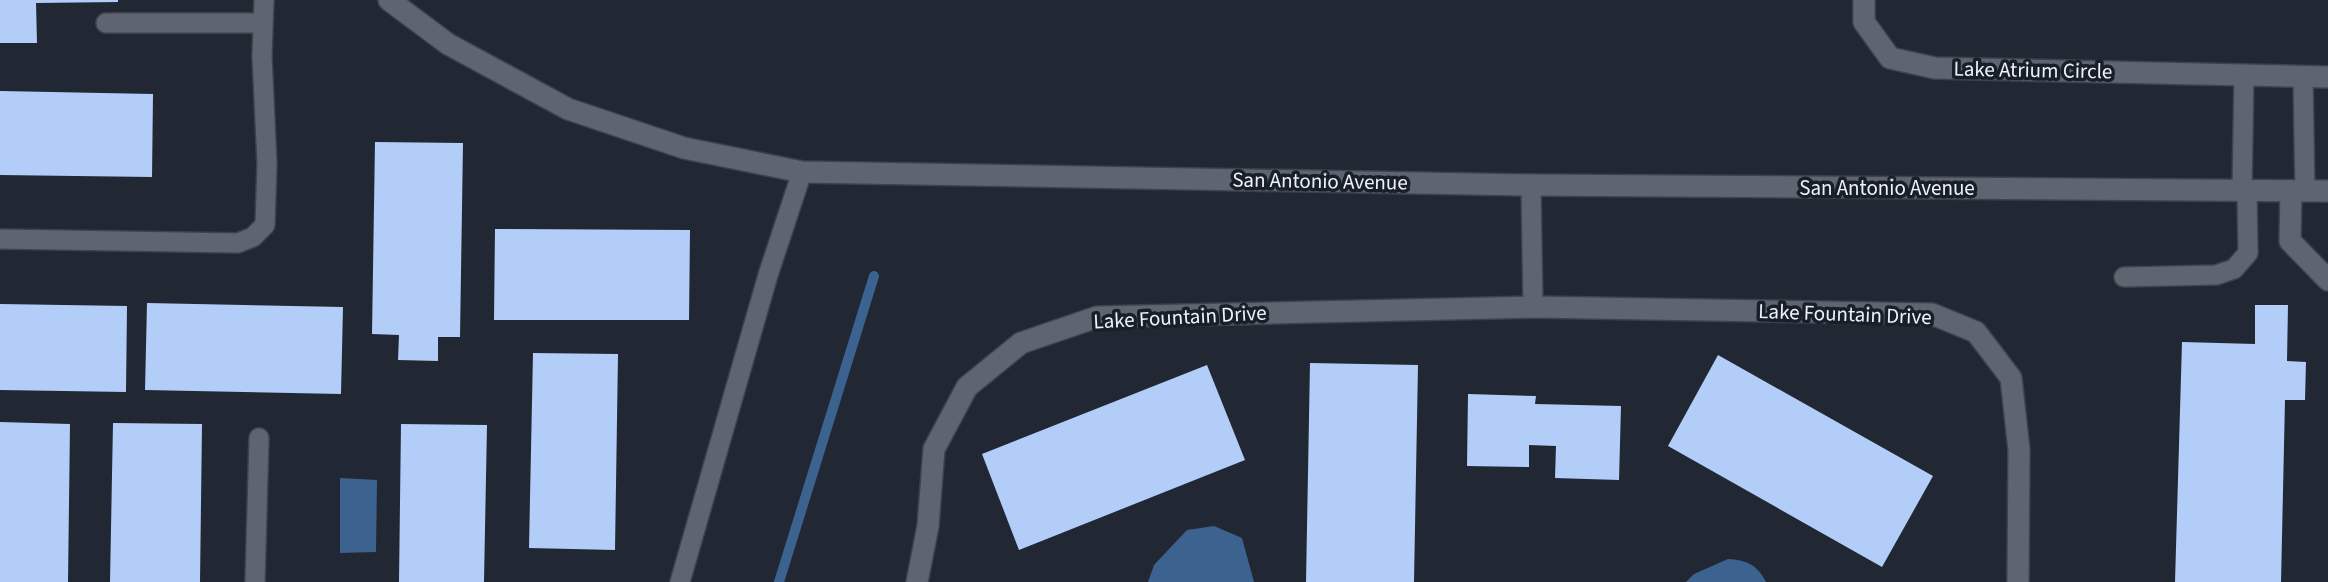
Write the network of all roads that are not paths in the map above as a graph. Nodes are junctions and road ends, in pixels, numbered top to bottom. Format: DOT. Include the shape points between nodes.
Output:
graph roads {
  1 [pos="264,0"];
  2 [pos="388,0"];
  3 [pos="1864,0"];
  4 [pos="106,23"];
  5 [pos="262,23"];
  6 [pos="2244,75"];
  7 [pos="2303,77"];
  8 [pos="2328,77"];
  9 [pos="802,172"];
  10 [pos="1531,185"];
  11 [pos="2244,191"];
  12 [pos="2328,191"];
  13 [pos="2298,192"];
  14 [pos="0,239"];
  15 [pos="2124,277"];
  16 [pos="2328,280"];
  17 [pos="1533,307"];
  18 [pos="259,438"];
  19 [pos="255,582"];
  20 [pos="680,582"];
  21 [pos="917,582"];
  22 [pos="2018,582"];
  1 -- 5 [label="lane"];
  2 -- 9 [label="street, San Antonio Avenue" via="448,44 568,109 684,148"];
  3 -- 6 [label="street, Lake Atrium Circle" via="1864,22 1890,58 1935,68"];
  4 -- 5 [label="lane"];
  5 -- 14 [label="lane" via="265,225 253,237 238,243"];
  6 -- 7 [label="street, Lake Atrium Circle"];
  6 -- 11 [label="lane"];
  7 -- 8 [label="street, Lake Atrium Circle"];
  7 -- 13 [label="lane"];
  9 -- 10 [label="street, San Antonio Avenue"];
  9 -- 20 [label="lane"];
  10 -- 11 [label="street, San Antonio Avenue"];
  10 -- 17 [label="lane"];
  11 -- 13 [label="street, San Antonio Avenue"];
  11 -- 15 [label="lane" via="2248,253 2234,269 2216,275"];
  12 -- 13 [label="street, San Antonio Avenue"];
  13 -- 16 [label="street" via="2290,241"];
  17 -- 21 [label="street, Lake Fountain Drive" via="1097,317 1021,342 967,387 934,449 928,526"];
  17 -- 22 [label="street, Lake Fountain Drive" via="1932,314 1976,332 2011,378 2019,450"];
  18 -- 19 [label="lane"];
}
